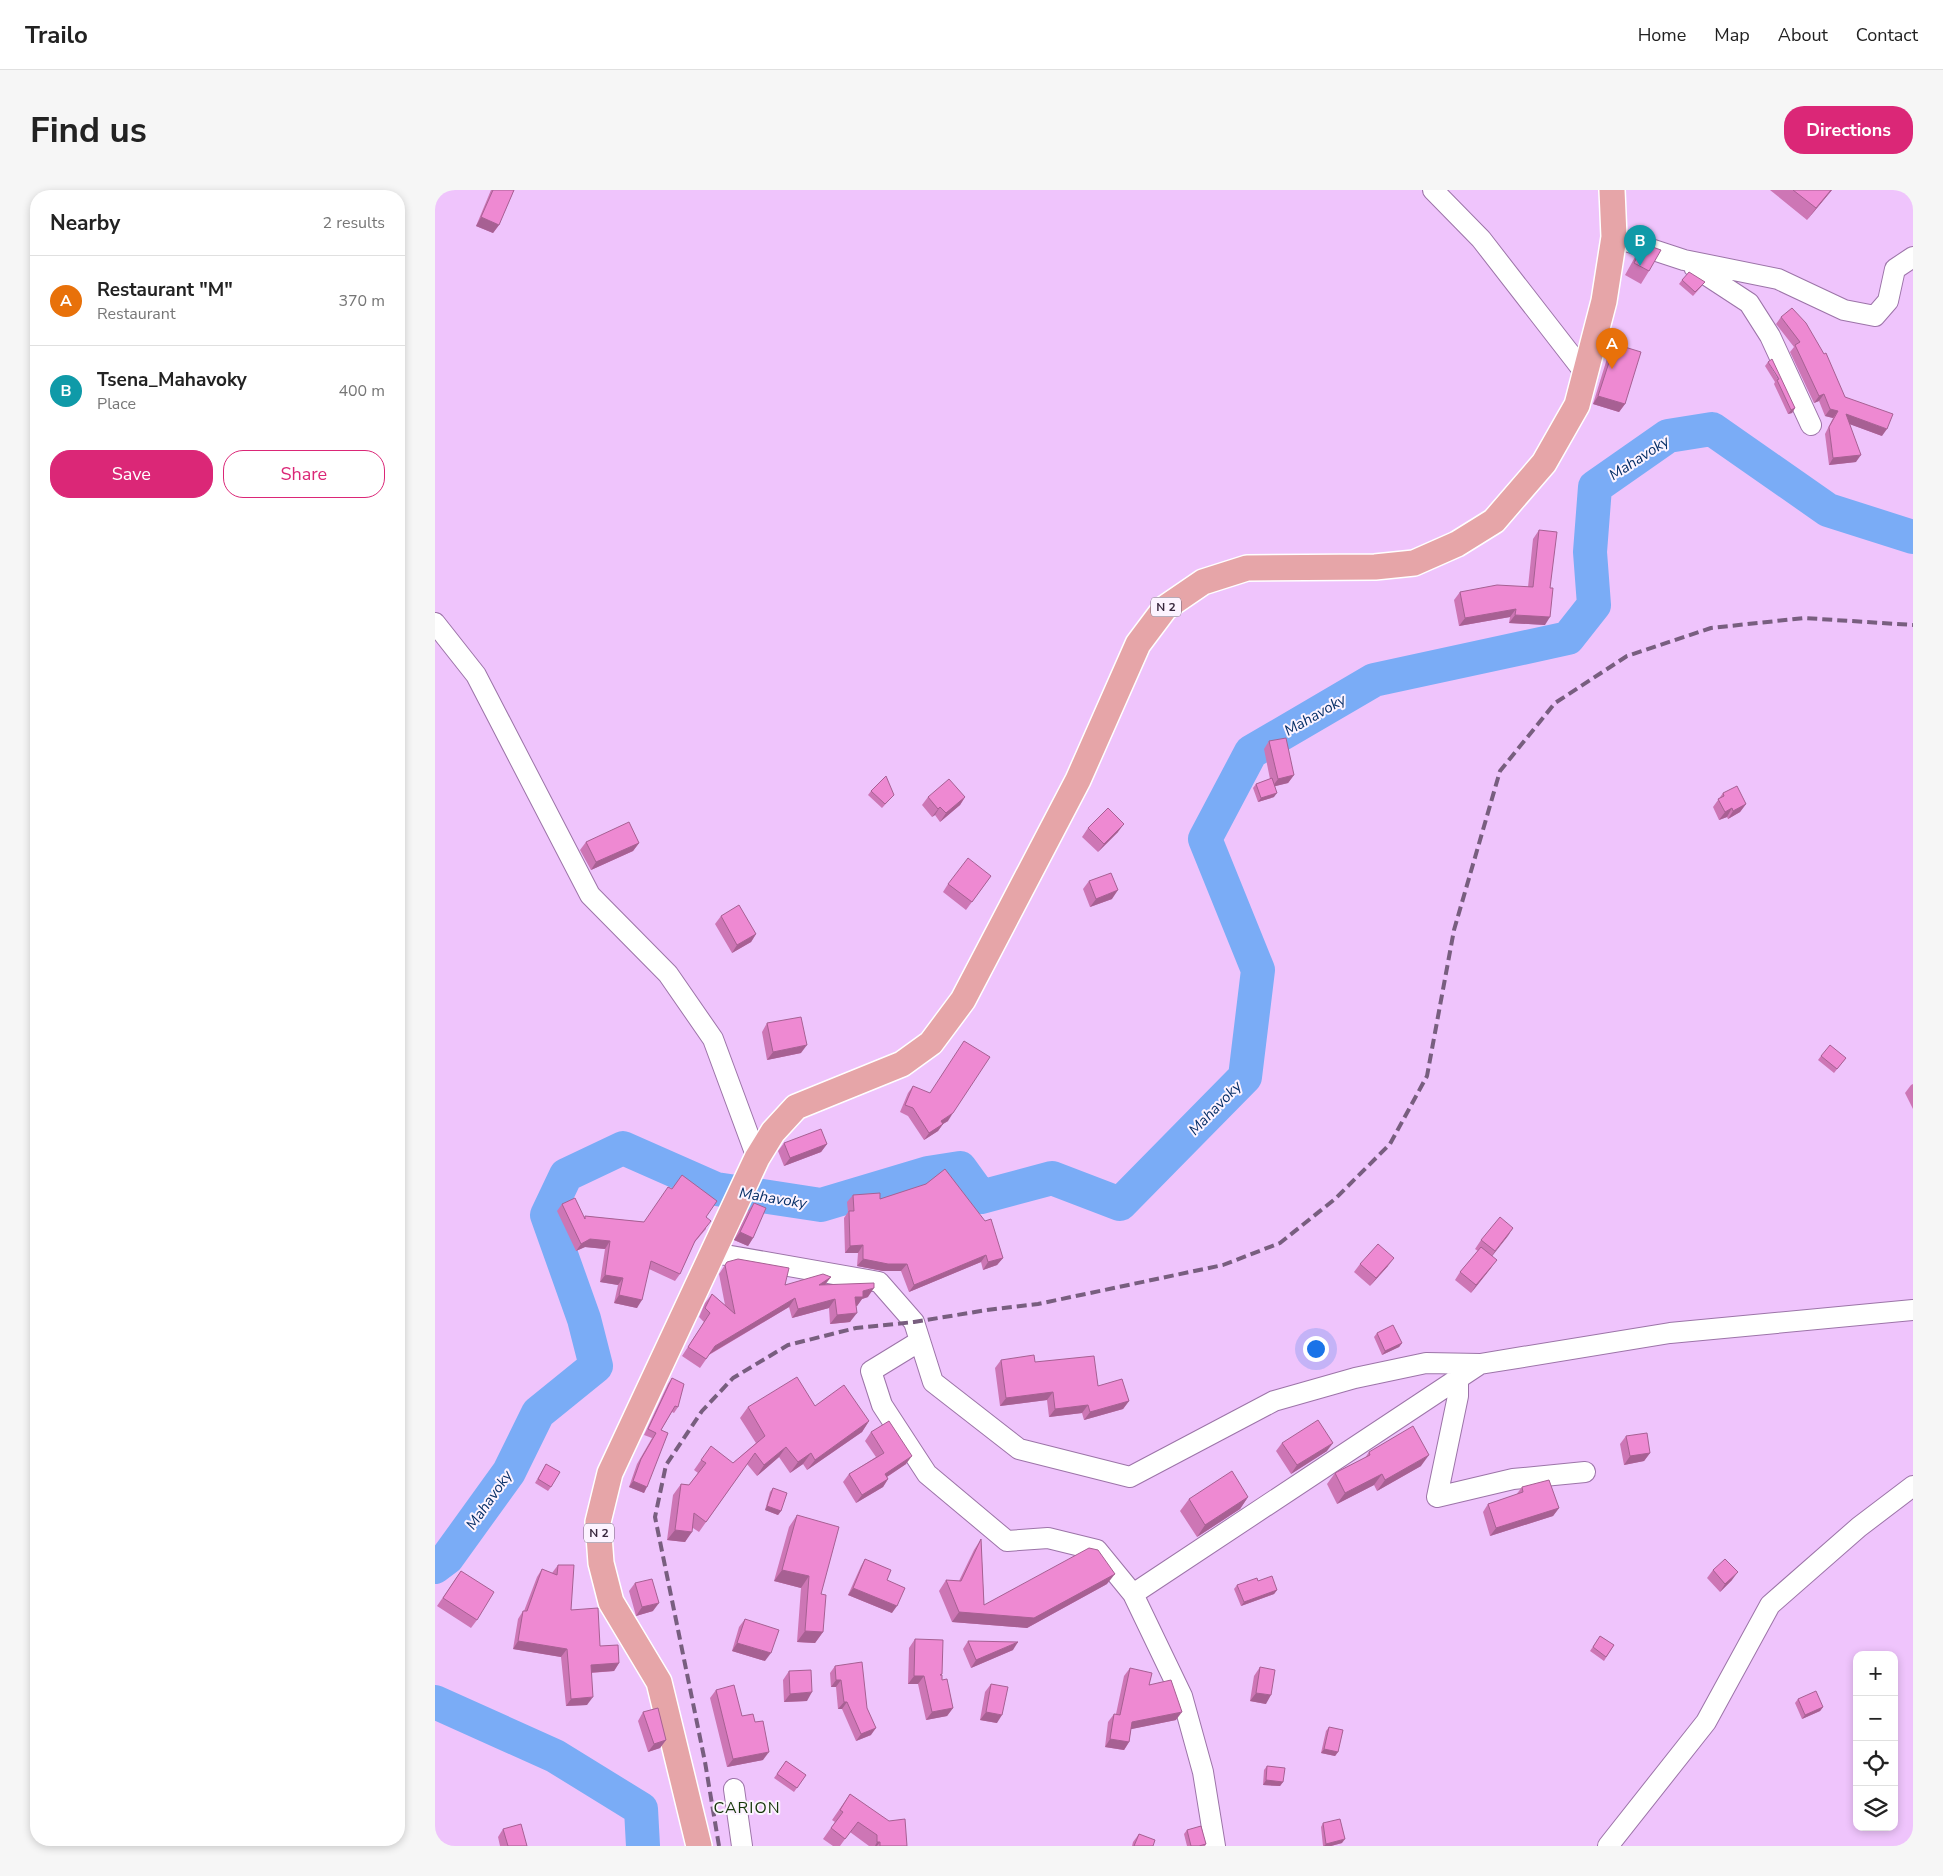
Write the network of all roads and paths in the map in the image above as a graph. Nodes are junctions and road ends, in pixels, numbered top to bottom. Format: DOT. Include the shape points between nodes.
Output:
graph roads {
  1 [pos="1433,190"];
  2 [pos="1612,190"];
  3 [pos="1614,237"];
  4 [pos="1913,257"];
  5 [pos="1684,260"];
  6 [pos="1585,373"];
  7 [pos="1811,425"];
  8 [pos="435,622"];
  9 [pos="757,1158"];
  10 [pos="714,1253"];
  11 [pos="1913,1310"];
  12 [pos="919,1341"];
  13 [pos="1480,1364"];
  14 [pos="1458,1379"];
  15 [pos="1585,1472"];
  16 [pos="1913,1486"];
  17 [pos="1133,1594"];
  18 [pos="734,1790"];
  19 [pos="699,1846"];
  20 [pos="742,1846"];
  21 [pos="1215,1846"];
  22 [pos="1608,1846"];
  1 -- 6 [label="street" via="1481,239"];
  2 -- 3 [label="main road, N 2"];
  3 -- 5 [label="street"];
  3 -- 6 [label="main road, N 2" via="1604,301"];
  4 -- 5 [label="street" via="1895,268 1888,301 1875,316 1844,310 1777,279"];
  5 -- 7 [label="street" via="1749,303 1770,336"];
  6 -- 9 [label="main road, N 2" via="1577,404 1544,463 1494,521 1457,544 1414,563 1375,567 1247,568 1203,582 1165,608 1138,644 1078,780 963,1000 931,1043 901,1064 796,1107 773,1132"];
  8 -- 9 [label="street" via="476,675 590,895 668,974 713,1039"];
  9 -- 10 [label="main road, N 2"];
  10 -- 12 [label="street" via="879,1282 914,1322"];
  10 -- 19 [label="main road, N 2" via="610,1473 598,1522 601,1563 611,1602 659,1682"];
  11 -- 13 [label="street" via="1669,1333"];
  12 -- 13 [label="street" via="933,1382 1019,1449 1130,1477 1274,1401 1426,1362"];
  12 -- 17 [label="street" via="871,1371 882,1405 927,1474 1007,1541 1048,1538 1097,1550"];
  13 -- 14 [label="street"];
  14 -- 15 [label="street" via="1458,1396 1437,1497 1513,1479"];
  14 -- 17 [label="street"];
  16 -- 22 [label="street" via="1859,1526 1771,1605 1706,1722"];
  17 -- 21 [label="street" via="1182,1696 1203,1772"];
  18 -- 20 [label="street"];
}
